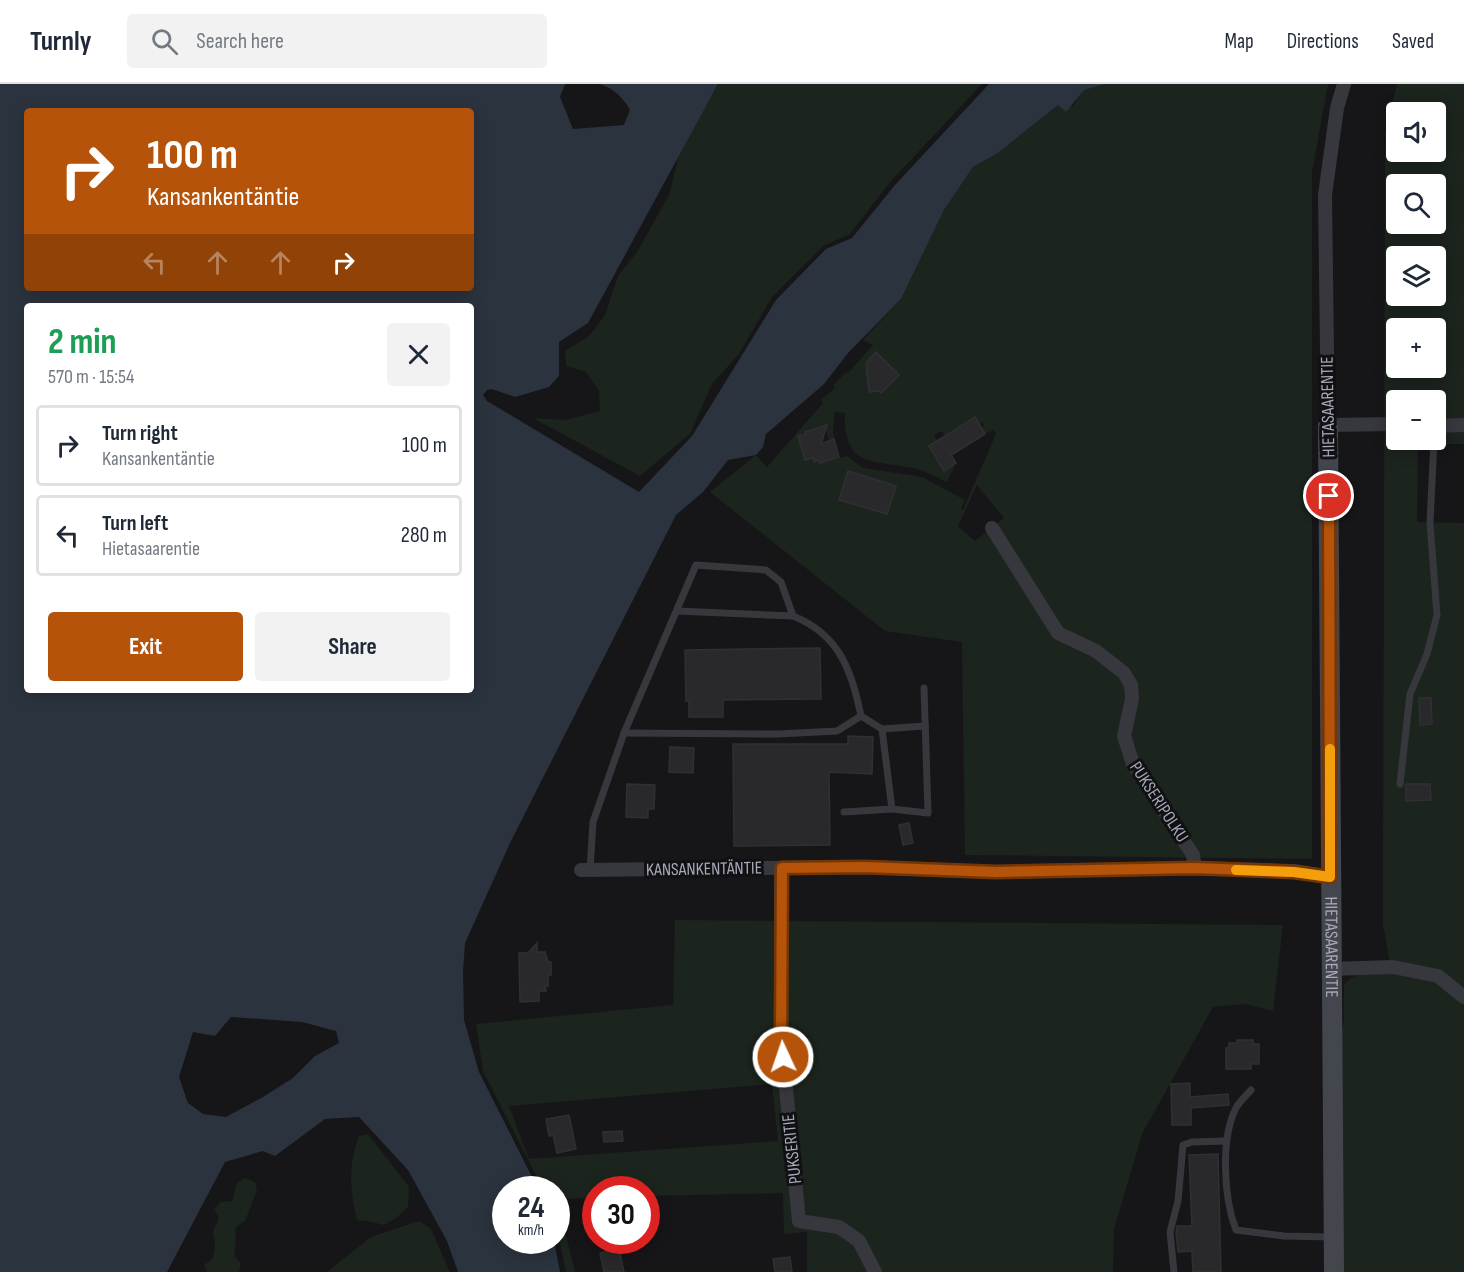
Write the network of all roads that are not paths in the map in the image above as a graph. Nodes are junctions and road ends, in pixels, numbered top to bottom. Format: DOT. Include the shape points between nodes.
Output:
graph roads {
  1 [pos="1344,84"];
  2 [pos="1386,424"];
  3 [pos="1328,425"];
  4 [pos="1464,425"];
  5 [pos="1446,426"];
  6 [pos="1434,450"];
  7 [pos="992,528"];
  8 [pos="676,611"];
  9 [pos="793,616"];
  10 [pos="924,688"];
  11 [pos="861,716"];
  12 [pos="926,726"];
  13 [pos="882,729"];
  14 [pos="624,733"];
  15 [pos="1400,783"];
  16 [pos="892,809"];
  17 [pos="844,812"];
  18 [pos="782,868"];
  19 [pos="1195,868"];
  20 [pos="585,870"];
  21 [pos="1330,877"];
  22 [pos="1330,969"];
  23 [pos="1464,997"];
  24 [pos="1251,1090"];
  25 [pos="1226,1141"];
  26 [pos="1333,1237"];
  27 [pos="875,1272"];
  28 [pos="1174,1272"];
  29 [pos="1334,1272"];
  1 -- 3 [label="street, HIETASAARENTIE" via="1325,195"];
  2 -- 3 [label="street"];
  3 -- 21 [label="street, HIETASAARENTIE"];
  4 -- 5 [label="street"];
  6 -- 15 [label="lane" via="1430,523 1437,615 1427,654 1410,694"];
  7 -- 19 [label="street, PUKSERIPOLKU" via="1058,633 1096,651 1124,673 1131,685 1132,699 1124,731 1127,750 1193,855"];
  8 -- 9 [label="lane"];
  8 -- 9 [label="lane" via="696,565 766,570 781,582"];
  8 -- 14 [label="lane"];
  9 -- 11 [label="lane" via="809,622 841,655 854,682"];
  10 -- 12 [label="lane"];
  11 -- 13 [label="lane"];
  11 -- 14 [label="lane" via="837,731"];
  12 -- 13 [label="lane"];
  12 -- 16 [label="lane" via="928,813"];
  13 -- 16 [label="lane"];
  14 -- 20 [label="lane" via="593,822"];
  16 -- 17 [label="lane"];
  18 -- 19 [label="street, KANSANKENTÄNTIE" via="996,872"];
  18 -- 20 [label="street, KANSANKENTÄNTIE"];
  18 -- 27 [label="street, PUKSERITIE" via="781,1037 799,1221 839,1227 859,1240"];
  19 -- 21 [label="street, KANSANKENTÄNTIE"];
  21 -- 22 [label="street, HIETASAARENTIE"];
  22 -- 23 [label="street" via="1392,967 1438,976"];
  22 -- 26 [label="street, HIETASAARENTIE"];
  24 -- 25 [label="lane" via="1236,1108"];
  25 -- 26 [label="lane" via="1227,1197 1236,1230"];
  25 -- 28 [label="lane" via="1183,1144 1178,1201 1170,1232"];
  26 -- 29 [label="street, HIETASAARENTIE"];
}
